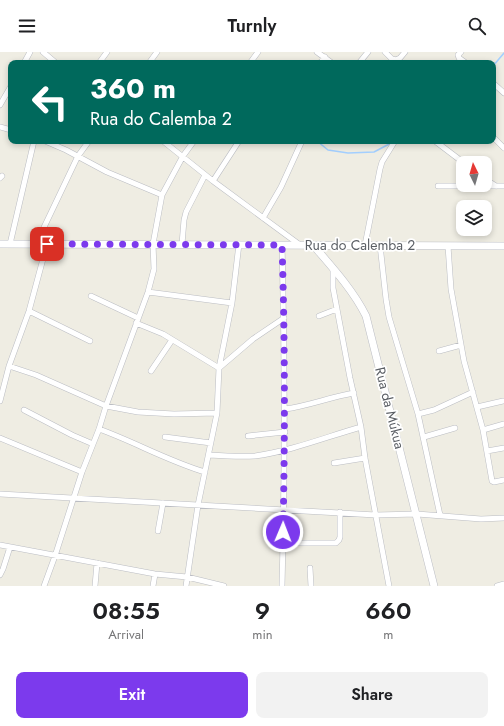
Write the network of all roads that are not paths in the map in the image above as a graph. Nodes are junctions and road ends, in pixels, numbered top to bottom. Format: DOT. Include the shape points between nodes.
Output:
graph roads {
  1 [pos="43,52"];
  2 [pos="317,52"];
  3 [pos="368,52"];
  4 [pos="385,52"];
  5 [pos="405,52"];
  6 [pos="461,52"];
  7 [pos="325,57"];
  8 [pos="52,60"];
  9 [pos="322,60"];
  10 [pos="328,60"];
  11 [pos="361,60"];
  12 [pos="462,60"];
  13 [pos="496,86"];
  14 [pos="8,91"];
  15 [pos="504,93"];
  16 [pos="0,105"];
  17 [pos="496,140"];
  18 [pos="33,144"];
  19 [pos="52,144"];
  20 [pos="87,144"];
  21 [pos="166,144"];
  22 [pos="192,144"];
  23 [pos="237,144"];
  24 [pos="301,144"];
  25 [pos="393,144"];
  26 [pos="439,144"];
  27 [pos="504,148"];
  28 [pos="78,156"];
  29 [pos="183,156"];
  30 [pos="456,157"];
  31 [pos="205,174"];
  32 [pos="213,180"];
  33 [pos="492,184"];
  34 [pos="438,186"];
  35 [pos="504,186"];
  36 [pos="497,187"];
  37 [pos="162,194"];
  38 [pos="264,218"];
  39 [pos="0,244"];
  40 [pos="10,244"];
  41 [pos="36,244"];
  42 [pos="47,244"];
  43 [pos="153,244"];
  44 [pos="182,244"];
  45 [pos="239,244"];
  46 [pos="282,245"];
  47 [pos="300,245"];
  48 [pos="313,245"];
  49 [pos="365,245"];
  50 [pos="380,246"];
  51 [pos="448,246"];
  52 [pos="504,246"];
  53 [pos="332,267"];
  54 [pos="148,292"];
  55 [pos="91,296"];
  56 [pos="232,303"];
  57 [pos="337,309"];
  58 [pos="29,311"];
  59 [pos="319,316"];
  60 [pos="284,318"];
  61 [pos="137,321"];
  62 [pos="172,340"];
  63 [pos="90,341"];
  64 [pos="461,345"];
  65 [pos="439,351"];
  66 [pos="9,366"];
  67 [pos="219,368"];
  68 [pos="151,371"];
  69 [pos="473,392"];
  70 [pos="354,393"];
  71 [pos="0,400"];
  72 [pos="503,401"];
  73 [pos="106,406"];
  74 [pos="477,407"];
  75 [pos="285,409"];
  76 [pos="24,410"];
  77 [pos="217,413"];
  78 [pos="418,414"];
  79 [pos="504,424"];
  80 [pos="362,427"];
  81 [pos="455,428"];
  82 [pos="99,429"];
  83 [pos="483,430"];
  84 [pos="285,432"];
  85 [pos="165,436"];
  86 [pos="248,436"];
  87 [pos="424,437"];
  88 [pos="0,438"];
  89 [pos="212,443"];
  90 [pos="93,444"];
  91 [pos="504,448"];
  92 [pos="284,449"];
  93 [pos="487,451"];
  94 [pos="209,455"];
  95 [pos="366,458"];
  96 [pos="334,463"];
  97 [pos="82,472"];
  98 [pos="205,472"];
  99 [pos="504,480"];
  100 [pos="0,494"];
  101 [pos="74,498"];
  102 [pos="163,503"];
  103 [pos="198,505"];
  104 [pos="284,510"];
  105 [pos="340,512"];
  106 [pos="417,514"];
  107 [pos="376,515"];
  108 [pos="440,515"];
  109 [pos="504,518"];
  110 [pos="158,531"];
  111 [pos="283,543"];
  112 [pos="0,545"];
  113 [pos="10,547"];
  114 [pos="55,556"];
  115 [pos="97,564"];
  116 [pos="310,568"];
  117 [pos="156,574"];
  118 [pos="0,575"];
  119 [pos="187,577"];
  120 [pos="504,584"];
  121 [pos="44,586"];
  122 [pos="95,586"];
  123 [pos="153,586"];
  124 [pos="186,586"];
  125 [pos="224,586"];
  126 [pos="282,586"];
  127 [pos="311,586"];
  128 [pos="389,586"];
  129 [pos="434,586"];
  130 [pos="497,586"];
  1 -- 8 [label="street"];
  2 -- 7 [label="street"];
  3 -- 11 [label="street"];
  4 -- 5 [label="street" via="396,60"];
  6 -- 12 [label="street" via="458,56"];
  7 -- 9 [label="street"];
  7 -- 10 [label="street"];
  13 -- 15 [label="street"];
  14 -- 16 [label="street"];
  17 -- 27 [label="street"];
  18 -- 40 [label="street"];
  19 -- 28 [label="street"];
  20 -- 28 [label="street"];
  21 -- 29 [label="street"];
  22 -- 29 [label="street"];
  23 -- 32 [label="street"];
  24 -- 38 [label="street"];
  25 -- 49 [label="street" via="380,169"];
  26 -- 30 [label="street"];
  28 -- 37 [label="street" via="107,172"];
  28 -- 41 [label="street"];
  29 -- 31 [label="street"];
  29 -- 37 [label="street"];
  31 -- 32 [label="street"];
  31 -- 44 [label="street" via="186,212"];
  32 -- 38 [label="street"];
  33 -- 36 [label="street"];
  34 -- 36 [label="street"];
  35 -- 36 [label="street"];
  37 -- 43 [label="street"];
  38 -- 47 [label="street"];
  39 -- 40 [label="main road, Rua do Calemba 2"];
  40 -- 41 [label="main road, Rua do Calemba 2"];
  41 -- 42 [label="main road, Rua do Calemba 2"];
  42 -- 43 [label="main road, Rua do Calemba 2"];
  42 -- 58 [label="street"];
  43 -- 44 [label="main road, Rua do Calemba 2"];
  43 -- 54 [label="street" via="154,269"];
  44 -- 45 [label="main road, Rua do Calemba 2"];
  45 -- 46 [label="main road, Rua do Calemba 2"];
  45 -- 56 [label="street"];
  46 -- 47 [label="main road, Rua do Calemba 2"];
  46 -- 60 [label="street"];
  47 -- 48 [label="main road, Rua do Calemba 2"];
  48 -- 49 [label="main road, Rua do Calemba 2"];
  48 -- 53 [label="main road, Rua da Múkua"];
  49 -- 50 [label="main road, Rua do Calemba 2"];
  50 -- 51 [label="main road, Rua do Calemba 2"];
  50 -- 78 [label="street" via="390,317"];
  51 -- 52 [label="main road, Rua do Calemba 2"];
  51 -- 64 [label="street" via="451,290"];
  53 -- 57 [label="street"];
  53 -- 106 [label="main road, Rua da Múkua" via="366,316"];
  54 -- 56 [label="street"];
  54 -- 61 [label="street"];
  55 -- 61 [label="street"];
  56 -- 67 [label="street"];
  57 -- 59 [label="street"];
  57 -- 70 [label="street"];
  58 -- 63 [label="street"];
  58 -- 66 [label="street"];
  60 -- 67 [label="street" via="253,339"];
  60 -- 75 [label="street"];
  61 -- 62 [label="street"];
  61 -- 73 [label="street"];
  62 -- 67 [label="street"];
  62 -- 68 [label="street"];
  64 -- 65 [label="street"];
  64 -- 69 [label="street"];
  66 -- 71 [label="street"];
  66 -- 73 [label="street"];
  67 -- 77 [label="street"];
  69 -- 74 [label="street"];
  69 -- 78 [label="street" via="434,410"];
  70 -- 75 [label="street"];
  70 -- 80 [label="street"];
  72 -- 74 [label="street"];
  73 -- 77 [label="street" via="138,412"];
  73 -- 82 [label="street"];
  74 -- 83 [label="street"];
  75 -- 84 [label="street"];
  76 -- 90 [label="street"];
  77 -- 89 [label="street"];
  78 -- 87 [label="street"];
  79 -- 83 [label="street"];
  80 -- 92 [label="street"];
  80 -- 95 [label="street"];
  81 -- 87 [label="street"];
  82 -- 90 [label="street"];
  82 -- 98 [label="street" via="175,462"];
  83 -- 93 [label="street"];
  84 -- 86 [label="street"];
  84 -- 92 [label="street"];
  85 -- 89 [label="street"];
  87 -- 108 [label="street"];
  88 -- 97 [label="street"];
  89 -- 94 [label="street"];
  90 -- 97 [label="street"];
  91 -- 93 [label="street"];
  92 -- 94 [label="street" via="249,456"];
  92 -- 104 [label="street"];
  93 -- 99 [label="street" via="492,481"];
  94 -- 98 [label="street"];
  95 -- 96 [label="street"];
  95 -- 107 [label="street"];
  97 -- 101 [label="street"];
  98 -- 103 [label="street"];
  100 -- 101 [label="street"];
  101 -- 102 [label="street"];
  101 -- 114 [label="street"];
  102 -- 103 [label="street"];
  102 -- 110 [label="street"];
  103 -- 104 [label="street"];
  103 -- 119 [label="street"];
  104 -- 105 [label="street"];
  104 -- 111 [label="street"];
  105 -- 107 [label="street"];
  105 -- 111 [label="street" via="340,537 336,542"];
  106 -- 107 [label="street"];
  106 -- 108 [label="street"];
  106 -- 129 [label="main road, Rua da Múkua"];
  107 -- 128 [label="street"];
  108 -- 109 [label="street" via="481,519"];
  111 -- 126 [label="street"];
  112 -- 113 [label="street"];
  113 -- 114 [label="street"];
  113 -- 118 [label="street"];
  114 -- 115 [label="street"];
  114 -- 121 [label="street"];
  115 -- 117 [label="street"];
  115 -- 122 [label="street"];
  116 -- 127 [label="street"];
  117 -- 119 [label="street"];
  117 -- 123 [label="street"];
  119 -- 124 [label="street"];
  119 -- 125 [label="street"];
  120 -- 130 [label="street"];
}
